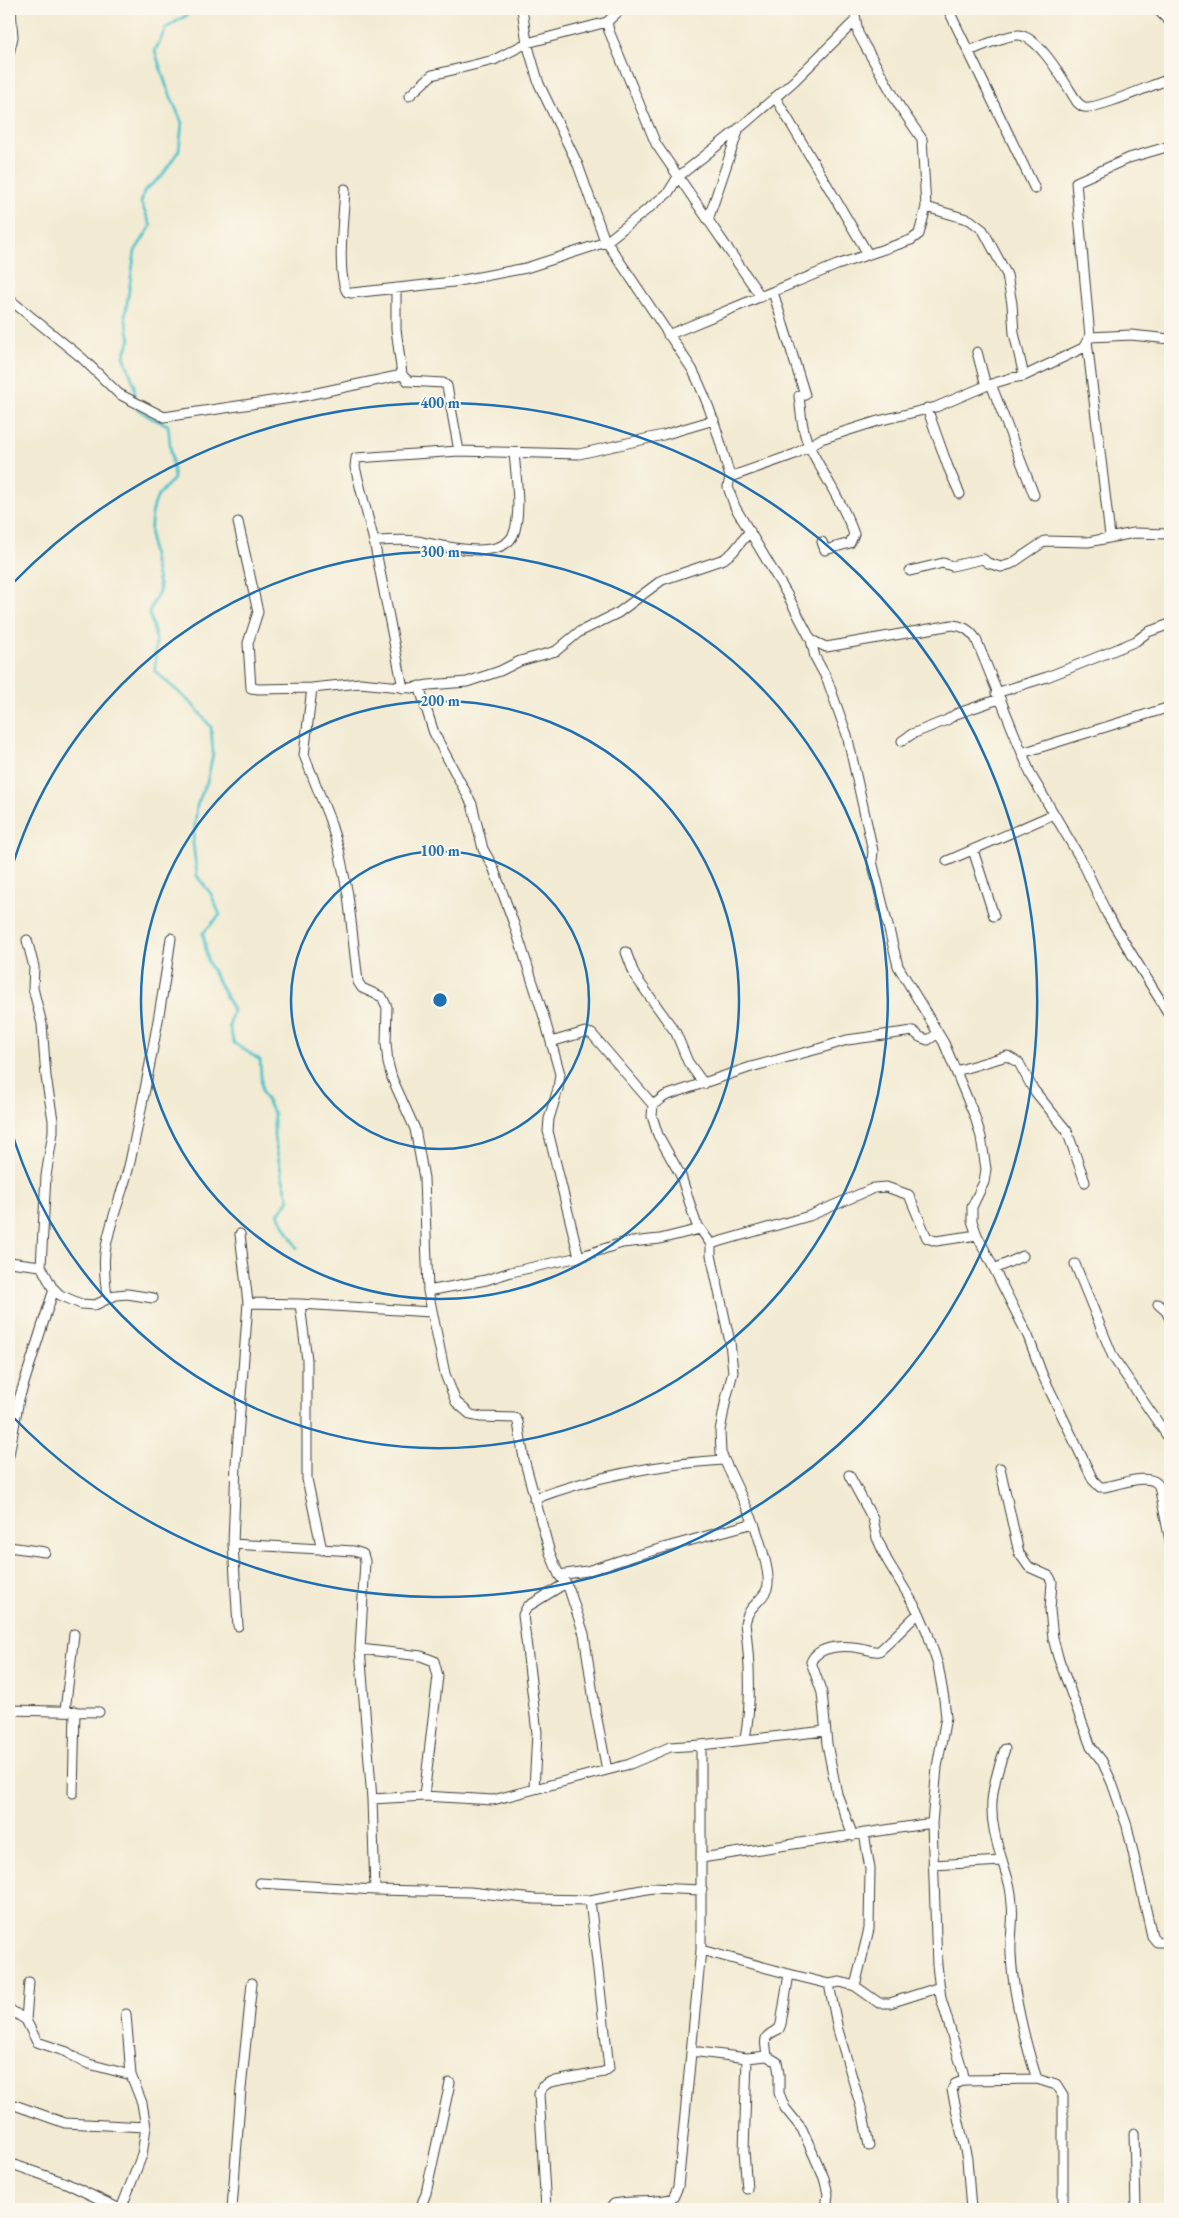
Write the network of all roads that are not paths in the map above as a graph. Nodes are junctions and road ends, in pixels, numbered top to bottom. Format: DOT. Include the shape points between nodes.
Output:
graph roads {
  1 [pos="11,9"];
  2 [pos="522,9"];
  3 [pos="854,9"];
  4 [pos="948,9"];
  5 [pos="1157,9"];
  6 [pos="615,10"];
  7 [pos="856,20"];
  8 [pos="607,22"];
  9 [pos="1170,22"];
  10 [pos="527,43"];
  11 [pos="969,51"];
  12 [pos="9,54"];
  13 [pos="1170,80"];
  14 [pos="409,96"];
  15 [pos="775,98"];
  16 [pos="739,128"];
  17 [pos="1170,146"];
  18 [pos="678,177"];
  19 [pos="345,189"];
  20 [pos="1034,189"];
  21 [pos="926,207"];
  22 [pos="708,220"];
  23 [pos="606,242"];
  24 [pos="868,254"];
  25 [pos="396,288"];
  26 [pos="773,292"];
  27 [pos="761,297"];
  28 [pos="9,299"];
  29 [pos="668,335"];
  30 [pos="1089,339"];
  31 [pos="1170,339"];
  32 [pos="977,352"];
  33 [pos="402,375"];
  34 [pos="1024,376"];
  35 [pos="988,385"];
  36 [pos="927,408"];
  37 [pos="714,420"];
  38 [pos="809,445"];
  39 [pos="459,451"];
  40 [pos="514,453"];
  41 [pos="730,478"];
  42 [pos="960,494"];
  43 [pos="1034,495"];
  44 [pos="238,522"];
  45 [pos="750,531"];
  46 [pos="1170,534"];
  47 [pos="1110,536"];
  48 [pos="374,541"];
  49 [pos="822,542"];
  50 [pos="910,571"];
  51 [pos="1170,624"];
  52 [pos="811,640"];
  53 [pos="826,646"];
  54 [pos="815,657"];
  55 [pos="419,686"];
  56 [pos="312,688"];
  57 [pos="402,688"];
  58 [pos="998,696"];
  59 [pos="1170,707"];
  60 [pos="902,741"];
  61 [pos="1022,753"];
  62 [pos="1054,814"];
  63 [pos="973,850"];
  64 [pos="947,861"];
  65 [pos="994,916"];
  66 [pos="171,938"];
  67 [pos="27,940"];
  68 [pos="626,952"];
  69 [pos="1170,1016"];
  70 [pos="938,1034"];
  71 [pos="551,1042"];
  72 [pos="956,1071"];
  73 [pos="704,1084"];
  74 [pos="654,1105"];
  75 [pos="1086,1182"];
  76 [pos="700,1229"];
  77 [pos="240,1234"];
  78 [pos="977,1235"];
  79 [pos="712,1244"];
  80 [pos="1023,1256"];
  81 [pos="578,1257"];
  82 [pos="9,1262"];
  83 [pos="1075,1264"];
  84 [pos="41,1266"];
  85 [pos="994,1269"];
  86 [pos="54,1290"];
  87 [pos="428,1291"];
  88 [pos="153,1298"];
  89 [pos="107,1299"];
  90 [pos="248,1304"];
  91 [pos="300,1304"];
  92 [pos="1158,1304"];
  93 [pos="431,1312"];
  94 [pos="1170,1319"];
  95 [pos="1170,1440"];
  96 [pos="9,1455"];
  97 [pos="723,1460"];
  98 [pos="1000,1468"];
  99 [pos="849,1475"];
  100 [pos="1166,1498"];
  101 [pos="534,1499"];
  102 [pos="754,1523"];
  103 [pos="1170,1541"];
  104 [pos="233,1544"];
  105 [pos="9,1547"];
  106 [pos="322,1550"];
  107 [pos="44,1552"];
  108 [pos="559,1575"];
  109 [pos="566,1583"];
  110 [pos="919,1613"];
  111 [pos="238,1626"];
  112 [pos="74,1634"];
  113 [pos="360,1649"];
  114 [pos="9,1710"];
  115 [pos="70,1711"];
  116 [pos="99,1712"];
  117 [pos="825,1731"];
  118 [pos="745,1739"];
  119 [pos="701,1745"];
  120 [pos="1006,1750"];
  121 [pos="607,1770"];
  122 [pos="534,1789"];
  123 [pos="73,1793"];
  124 [pos="424,1796"];
  125 [pos="372,1799"];
  126 [pos="932,1823"];
  127 [pos="864,1833"];
  128 [pos="853,1836"];
  129 [pos="701,1858"];
  130 [pos="1002,1861"];
  131 [pos="933,1865"];
  132 [pos="260,1883"];
  133 [pos="375,1890"];
  134 [pos="702,1890"];
  135 [pos="590,1900"];
  136 [pos="1170,1942"];
  137 [pos="701,1950"];
  138 [pos="789,1974"];
  139 [pos="29,1982"];
  140 [pos="252,1982"];
  141 [pos="829,1984"];
  142 [pos="855,1986"];
  143 [pos="940,1987"];
  144 [pos="9,2009"];
  145 [pos="126,2014"];
  146 [pos="26,2020"];
  147 [pos="691,2051"];
  148 [pos="767,2056"];
  149 [pos="747,2058"];
  150 [pos="131,2074"];
  151 [pos="1037,2079"];
  152 [pos="964,2080"];
  153 [pos="450,2083"];
  154 [pos="9,2103"];
  155 [pos="146,2127"];
  156 [pos="1134,2133"];
  157 [pos="869,2146"];
  158 [pos="9,2164"];
  159 [pos="747,2189"];
  160 [pos="118,2209"];
  161 [pos="232,2209"];
  162 [pos="420,2209"];
  163 [pos="546,2209"];
  164 [pos="610,2209"];
  165 [pos="826,2209"];
  166 [pos="970,2209"];
  167 [pos="1063,2209"];
  168 [pos="1136,2209"];
  1 -- 12 [label="street" via="13,37"];
  2 -- 10 [label="street"];
  3 -- 7 [label="street"];
  4 -- 11 [label="street"];
  5 -- 9 [label="street"];
  6 -- 8 [label="street"];
  7 -- 15 [label="street"];
  7 -- 21 [label="street" via="865,46 922,139"];
  8 -- 10 [label="street"];
  8 -- 18 [label="street" via="656,144"];
  10 -- 14 [label="street" via="494,60 432,75"];
  10 -- 23 [label="street" via="539,84 578,165"];
  11 -- 13 [label="street" via="1016,34 1027,37 1041,48 1082,107"];
  11 -- 20 [label="street"];
  15 -- 16 [label="street"];
  15 -- 24 [label="street"];
  16 -- 18 [label="street"];
  16 -- 22 [label="street"];
  17 -- 30 [label="street" via="1129,158 1076,182"];
  18 -- 22 [label="street"];
  18 -- 23 [label="street" via="668,193"];
  19 -- 25 [label="street" via="341,264 347,292"];
  21 -- 24 [label="street" via="919,234 911,240"];
  21 -- 34 [label="street" via="970,220 983,230 1007,275 1014,333"];
  22 -- 27 [label="street"];
  23 -- 25 [label="street" via="526,268 452,282"];
  23 -- 29 [label="street"];
  24 -- 26 [label="street"];
  25 -- 33 [label="street" via="396,329"];
  26 -- 27 [label="street"];
  26 -- 38 [label="street" via="805,395 799,396"];
  27 -- 29 [label="street"];
  28 -- 33 [label="street" via="82,358 119,394 164,417 298,397"];
  29 -- 37 [label="street" via="692,369"];
  30 -- 31 [label="street" via="1131,335"];
  30 -- 34 [label="street" via="1083,348"];
  30 -- 47 [label="street"];
  32 -- 35 [label="street"];
  33 -- 39 [label="street" via="408,381 447,386"];
  34 -- 35 [label="street"];
  35 -- 36 [label="street"];
  35 -- 43 [label="street"];
  36 -- 38 [label="street"];
  36 -- 42 [label="street"];
  37 -- 40 [label="street" via="579,454"];
  37 -- 41 [label="street"];
  38 -- 41 [label="street" via="795,454"];
  38 -- 49 [label="street" via="854,534 850,543 824,550"];
  39 -- 40 [label="street"];
  39 -- 48 [label="street" via="356,458 355,467"];
  40 -- 48 [label="street" via="516,530 506,544 490,549 450,548 415,541"];
  41 -- 45 [label="street" via="728,487 735,507"];
  44 -- 56 [label="street" via="258,612 248,643 252,688"];
  45 -- 52 [label="street"];
  45 -- 55 [label="street" via="724,559 662,580 618,613 579,632 556,650 467,682"];
  46 -- 47 [label="street" via="1134,532"];
  47 -- 50 [label="street" via="1088,542 1045,541 1012,564 1001,567 983,559 952,566 943,563"];
  48 -- 57 [label="street"];
  51 -- 58 [label="street" via="1148,632 1128,645"];
  52 -- 53 [label="street"];
  52 -- 54 [label="street"];
  53 -- 54 [label="street"];
  53 -- 58 [label="street" via="905,632 966,628 976,639"];
  54 -- 70 [label="street" via="827,679 847,735 873,851 881,907 898,966"];
  55 -- 57 [label="street"];
  55 -- 71 [label="street" via="434,733 472,804 483,849 514,924"];
  56 -- 57 [label="street" via="360,683"];
  56 -- 87 [label="street" via="304,755 338,850 348,895 358,982 362,988 382,997 387,1007 388,1063 415,1129 424,1178"];
  58 -- 60 [label="street"];
  58 -- 61 [label="street"];
  59 -- 61 [label="street"];
  61 -- 62 [label="street"];
  62 -- 63 [label="street"];
  62 -- 69 [label="street" via="1083,863 1107,914"];
  63 -- 64 [label="street"];
  63 -- 65 [label="street"];
  66 -- 89 [label="street" via="162,1004 139,1120 104,1256"];
  67 -- 84 [label="street" via="34,967 33,988 43,1031 53,1120"];
  68 -- 73 [label="street" via="635,976 676,1033 688,1062"];
  70 -- 72 [label="street"];
  70 -- 73 [label="street" via="928,1040 913,1031 847,1040"];
  71 -- 74 [label="street" via="585,1032 592,1034"];
  71 -- 81 [label="street" via="560,1074 548,1131"];
  72 -- 75 [label="street" via="1007,1056 1019,1063 1033,1089 1066,1131"];
  72 -- 78 [label="street" via="975,1117 986,1169 984,1182 972,1208 972,1222"];
  73 -- 74 [label="street" via="664,1096"];
  74 -- 76 [label="street" via="652,1116 658,1135 681,1176"];
  76 -- 79 [label="street"];
  76 -- 81 [label="street" via="660,1239 615,1244"];
  77 -- 90 [label="street"];
  78 -- 79 [label="street" via="936,1240 927,1238 908,1196 886,1187 874,1188 809,1216"];
  78 -- 85 [label="street"];
  79 -- 97 [label="street" via="711,1254 730,1342 733,1372 720,1431"];
  80 -- 85 [label="street"];
  81 -- 87 [label="street"];
  82 -- 84 [label="street"];
  83 -- 95 [label="street" via="1113,1357"];
  84 -- 86 [label="street"];
  85 -- 100 [label="street" via="1093,1480 1104,1487 1150,1478 1157,1482"];
  86 -- 89 [label="street" via="81,1304 95,1305"];
  86 -- 96 [label="street" via="19,1399"];
  87 -- 93 [label="street"];
  88 -- 89 [label="street" via="127,1294"];
  90 -- 91 [label="street"];
  90 -- 104 [label="street"];
  91 -- 93 [label="street"];
  91 -- 106 [label="street" via="307,1360 307,1479"];
  92 -- 94 [label="street"];
  93 -- 101 [label="street" via="445,1374 456,1402 471,1415 506,1416 518,1422"];
  97 -- 101 [label="street" via="658,1466 583,1482"];
  97 -- 102 [label="street"];
  98 -- 136 [label="street" via="1019,1553 1029,1567 1049,1576 1052,1582 1050,1610 1058,1657 1091,1747 1112,1783 1124,1818 1152,1936 1157,1942"];
  99 -- 110 [label="street" via="873,1520 887,1560"];
  100 -- 103 [label="street"];
  101 -- 108 [label="street"];
  102 -- 108 [label="street" via="587,1571"];
  102 -- 118 [label="street" via="768,1581 766,1592 756,1600 744,1623 750,1683 750,1713"];
  104 -- 106 [label="street"];
  104 -- 111 [label="street"];
  105 -- 107 [label="street"];
  106 -- 113 [label="street" via="363,1554"];
  108 -- 109 [label="street"];
  109 -- 121 [label="street" via="584,1634"];
  109 -- 122 [label="street" via="527,1607 523,1615 537,1733"];
  110 -- 117 [label="street" via="880,1651 836,1647 819,1653 813,1659 811,1666 823,1700"];
  110 -- 126 [label="street" via="941,1676 946,1717"];
  112 -- 115 [label="street"];
  113 -- 124 [label="street" via="421,1656 434,1661 438,1676"];
  113 -- 125 [label="street"];
  114 -- 115 [label="street"];
  115 -- 116 [label="street"];
  115 -- 123 [label="street"];
  117 -- 118 [label="street"];
  117 -- 128 [label="street" via="837,1794"];
  118 -- 119 [label="street"];
  119 -- 121 [label="street" via="670,1747"];
  119 -- 129 [label="street"];
  120 -- 130 [label="street" via="994,1780 991,1808"];
  121 -- 122 [label="street"];
  122 -- 124 [label="street" via="493,1800"];
  124 -- 125 [label="street"];
  125 -- 133 [label="street"];
  126 -- 127 [label="street"];
  126 -- 131 [label="street"];
  127 -- 128 [label="street"];
  127 -- 142 [label="street" via="870,1869 869,1929"];
  128 -- 129 [label="street"];
  129 -- 134 [label="street"];
  130 -- 131 [label="street"];
  130 -- 151 [label="street" via="1009,1878 1012,1905 1012,1967"];
  131 -- 143 [label="street"];
  132 -- 133 [label="street"];
  133 -- 135 [label="street"];
  134 -- 135 [label="street" via="652,1888"];
  134 -- 137 [label="street"];
  135 -- 163 [label="street" via="609,2068 604,2072 550,2082 542,2087 539,2094"];
  137 -- 138 [label="street"];
  137 -- 147 [label="street"];
  138 -- 141 [label="street"];
  138 -- 148 [label="street" via="781,2024 766,2037"];
  139 -- 146 [label="street"];
  140 -- 161 [label="street"];
  141 -- 142 [label="street" via="840,1982"];
  141 -- 157 [label="street"];
  142 -- 143 [label="street" via="879,2002 890,2003"];
  143 -- 152 [label="street"];
  144 -- 146 [label="street"];
  145 -- 150 [label="street"];
  146 -- 150 [label="street" via="37,2042 89,2064"];
  147 -- 149 [label="street"];
  147 -- 164 [label="street" via="676,2193 673,2198 662,2202 626,2202 614,2204"];
  148 -- 149 [label="street"];
  148 -- 165 [label="street" via="777,2062 779,2093 785,2108 802,2128 824,2178 828,2194"];
  149 -- 159 [label="street" via="744,2151"];
  150 -- 155 [label="street" via="142,2103"];
  151 -- 152 [label="street"];
  151 -- 167 [label="street" via="1056,2085 1062,2096"];
  152 -- 166 [label="street" via="955,2084 952,2090 967,2159"];
  153 -- 162 [label="street"];
  154 -- 155 [label="street" via="65,2123"];
  155 -- 160 [label="street" via="142,2155"];
  156 -- 168 [label="street"];
  158 -- 160 [label="street" via="66,2183"];
}
